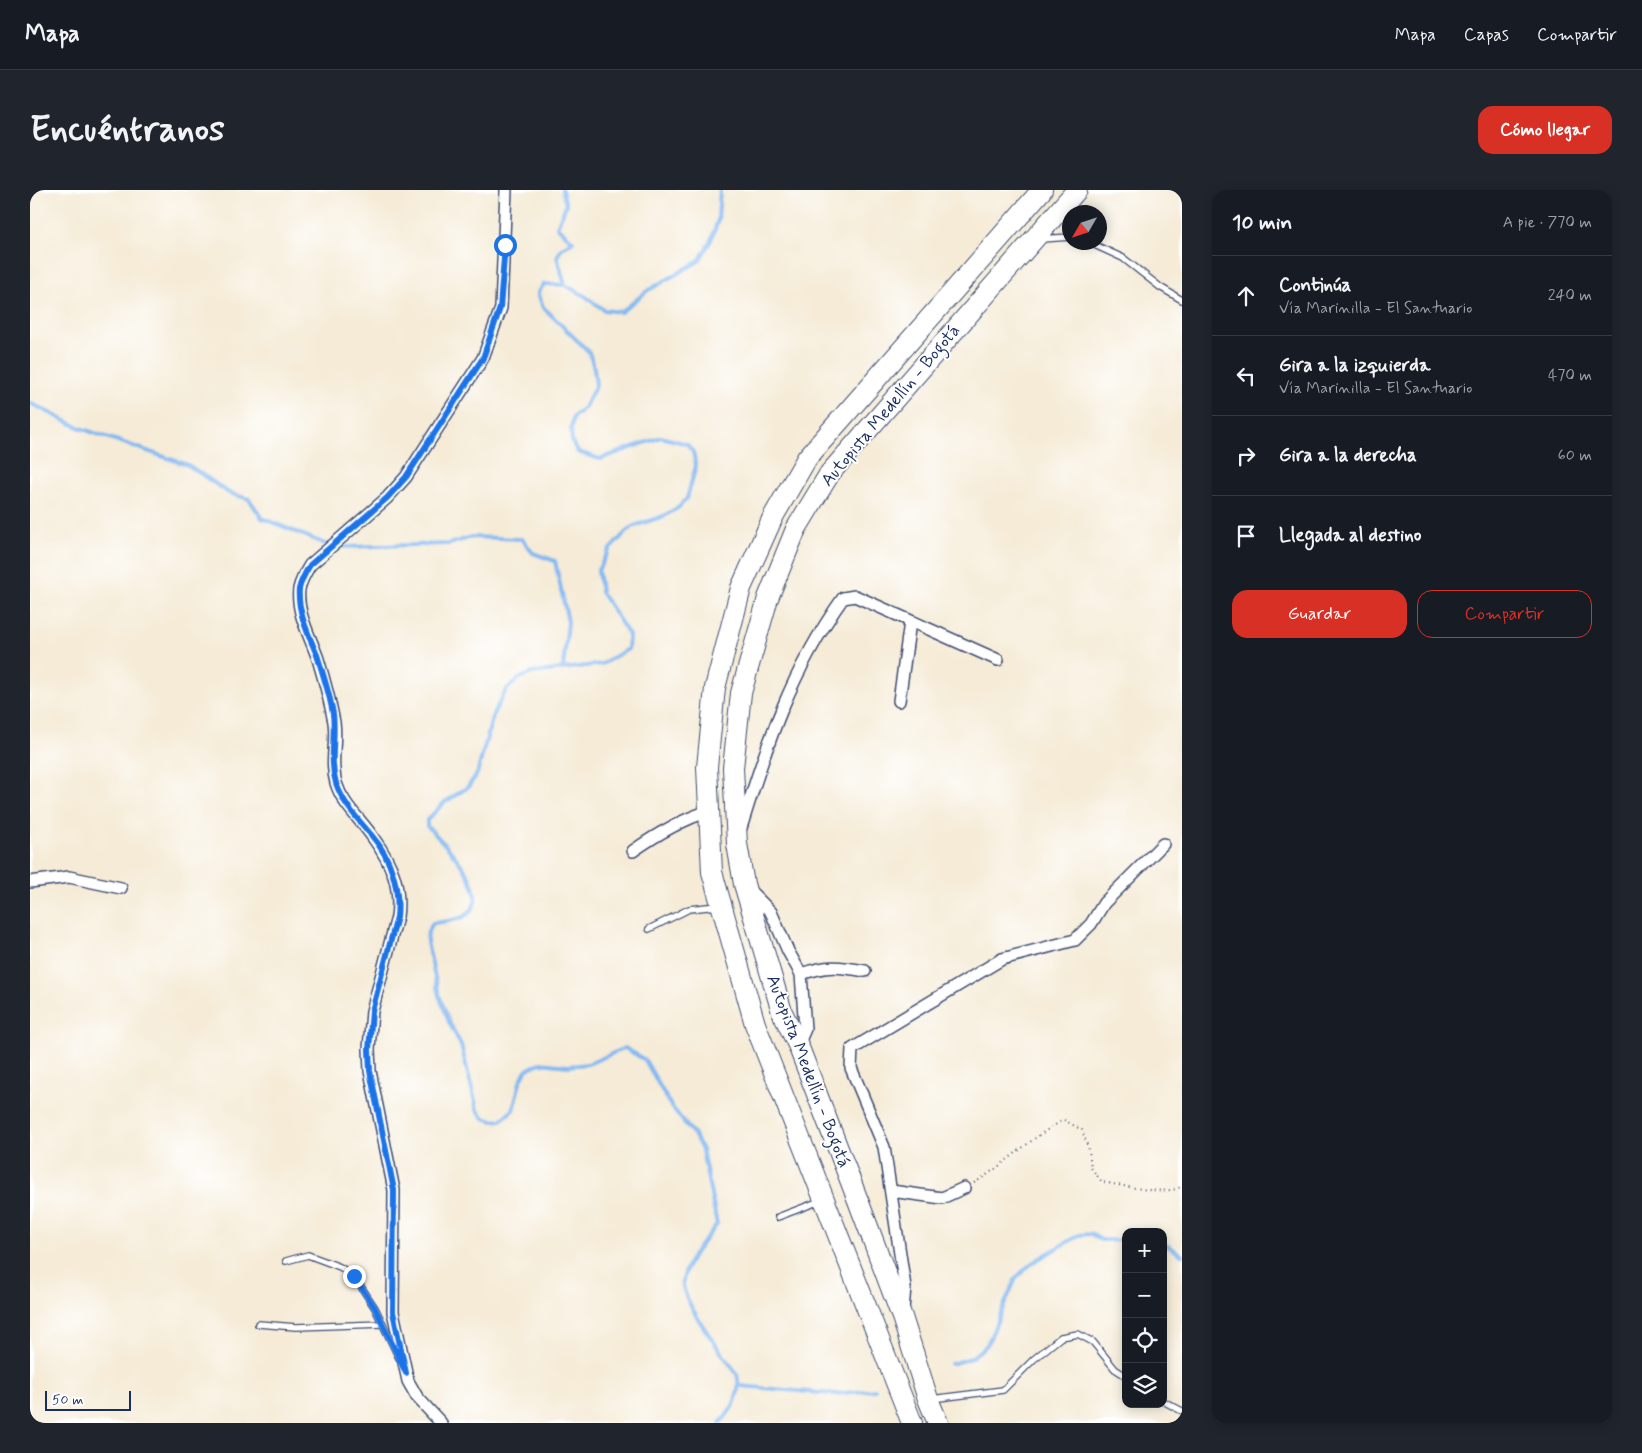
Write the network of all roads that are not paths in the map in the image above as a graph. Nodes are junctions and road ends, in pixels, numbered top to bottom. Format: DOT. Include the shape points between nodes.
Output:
graph roads {
  1 [pos="506,190"];
  2 [pos="1042,190"];
  3 [pos="1077,190"];
  4 [pos="1062,238"];
  5 [pos="1033,240"];
  6 [pos="1106,250"];
  7 [pos="1182,300"];
  8 [pos="910,622"];
  9 [pos="998,660"];
  10 [pos="899,701"];
  11 [pos="709,811"];
  12 [pos="737,844"];
  13 [pos="1163,844"];
  14 [pos="633,851"];
  15 [pos="30,882"];
  16 [pos="744,884"];
  17 [pos="121,888"];
  18 [pos="722,906"];
  19 [pos="649,929"];
  20 [pos="865,971"];
  21 [pos="801,974"];
  22 [pos="798,1046"];
  23 [pos="964,1188"];
  24 [pos="891,1190"];
  25 [pos="825,1199"];
  26 [pos="778,1217"];
  27 [pos="286,1261"];
  28 [pos="902,1317"];
  29 [pos="258,1324"];
  30 [pos="383,1324"];
  31 [pos="406,1373"];
  32 [pos="1122,1373"];
  33 [pos="928,1399"];
  34 [pos="1167,1403"];
  35 [pos="1182,1411"];
  36 [pos="440,1423"];
  37 [pos="912,1423"];
  38 [pos="938,1423"];
  1 -- 31 [label="street" via="500,308 483,358 406,477 387,498 310,565 299,591 304,624 332,710 335,727 332,762 336,783 349,810 374,838 396,878 397,917 372,1011 369,1050 370,1071 394,1190 393,1312"];
  2 -- 11 [label="highway, Autopista Medellín - Bogotá" via="806,458 773,517 741,588 715,688 707,767"];
  3 -- 5 [label="highway, Autopista Medellín - Bogotá"];
  4 -- 5 [label="lane"];
  5 -- 12 [label="highway, Autopista Medellín - Bogotá" via="830,473 796,529 768,598 741,693 733,768"];
  6 -- 7 [label="lane" via="1123,258"];
  8 -- 9 [label="street"];
  8 -- 10 [label="street"];
  8 -- 12 [label="street" via="855,596 843,598 821,628 780,710"];
  11 -- 14 [label="street" via="662,831"];
  11 -- 18 [label="highway, Autopista Medellín - Bogotá" via="712,872"];
  12 -- 16 [label="highway, Autopista Medellín - Bogotá"];
  13 -- 24 [label="street" via="1104,904 1075,940 1002,959 852,1049 850,1068 884,1147"];
  15 -- 17 [label="street" via="68,877"];
  16 -- 21 [label="street" via="771,912"];
  16 -- 22 [label="highway, Autopista Medellín - Bogotá" via="782,1012"];
  18 -- 19 [label="lane" via="689,909"];
  18 -- 25 [label="highway, Autopista Medellín - Bogotá" via="755,1024"];
  20 -- 21 [label="street" via="835,966"];
  21 -- 22 [label="street" via="805,1029"];
  22 -- 28 [label="highway, Autopista Medellín - Bogotá"];
  23 -- 24 [label="street" via="942,1198"];
  24 -- 28 [label="street" via="905,1287"];
  25 -- 26 [label="lane"];
  25 -- 37 [label="highway, Autopista Medellín - Bogotá"];
  27 -- 30 [label="lane" via="308,1255 354,1276"];
  28 -- 33 [label="highway, Autopista Medellín - Bogotá"];
  29 -- 30 [label="lane" via="296,1327"];
  30 -- 31 [label="lane"];
  31 -- 36 [label="street" via="417,1397"];
  32 -- 33 [label="lane" via="1093,1342 1078,1334 1062,1337 1003,1390"];
  33 -- 38 [label="highway, Autopista Medellín - Bogotá"];
  34 -- 35 [label="lane"];
}
